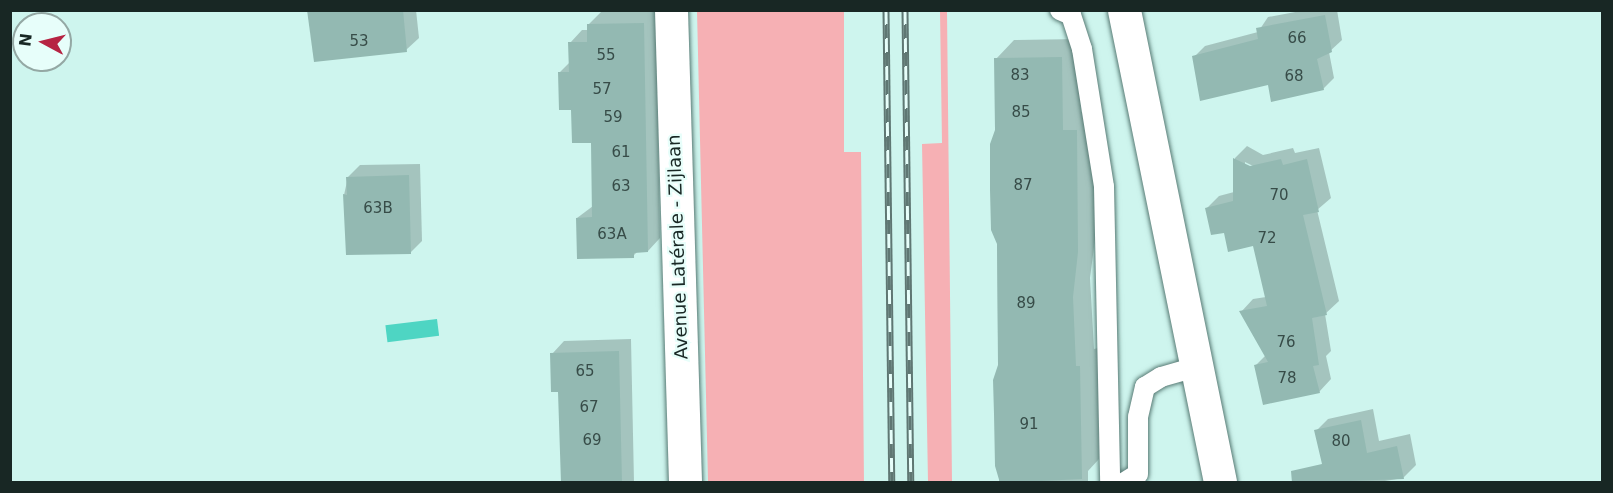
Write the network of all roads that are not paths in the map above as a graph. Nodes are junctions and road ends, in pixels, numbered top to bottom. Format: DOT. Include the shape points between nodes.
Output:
graph roads {
  1 [pos="671,10"];
  2 [pos="1060,10"];
  3 [pos="1124,10"];
  4 [pos="1195,367"];
  5 [pos="1117,482"];
  6 [pos="685,483"];
  7 [pos="1220,483"];
  1 -- 6 [label="main road, Avenue Latérale - Zijlaan"];
  2 -- 5 [label="lane" via="1071,15 1082,49 1104,187"];
  3 -- 4 [label="main road"];
  4 -- 5 [label="lane" via="1161,377 1145,387 1138,417 1138,474"];
  4 -- 7 [label="main road"];
}
